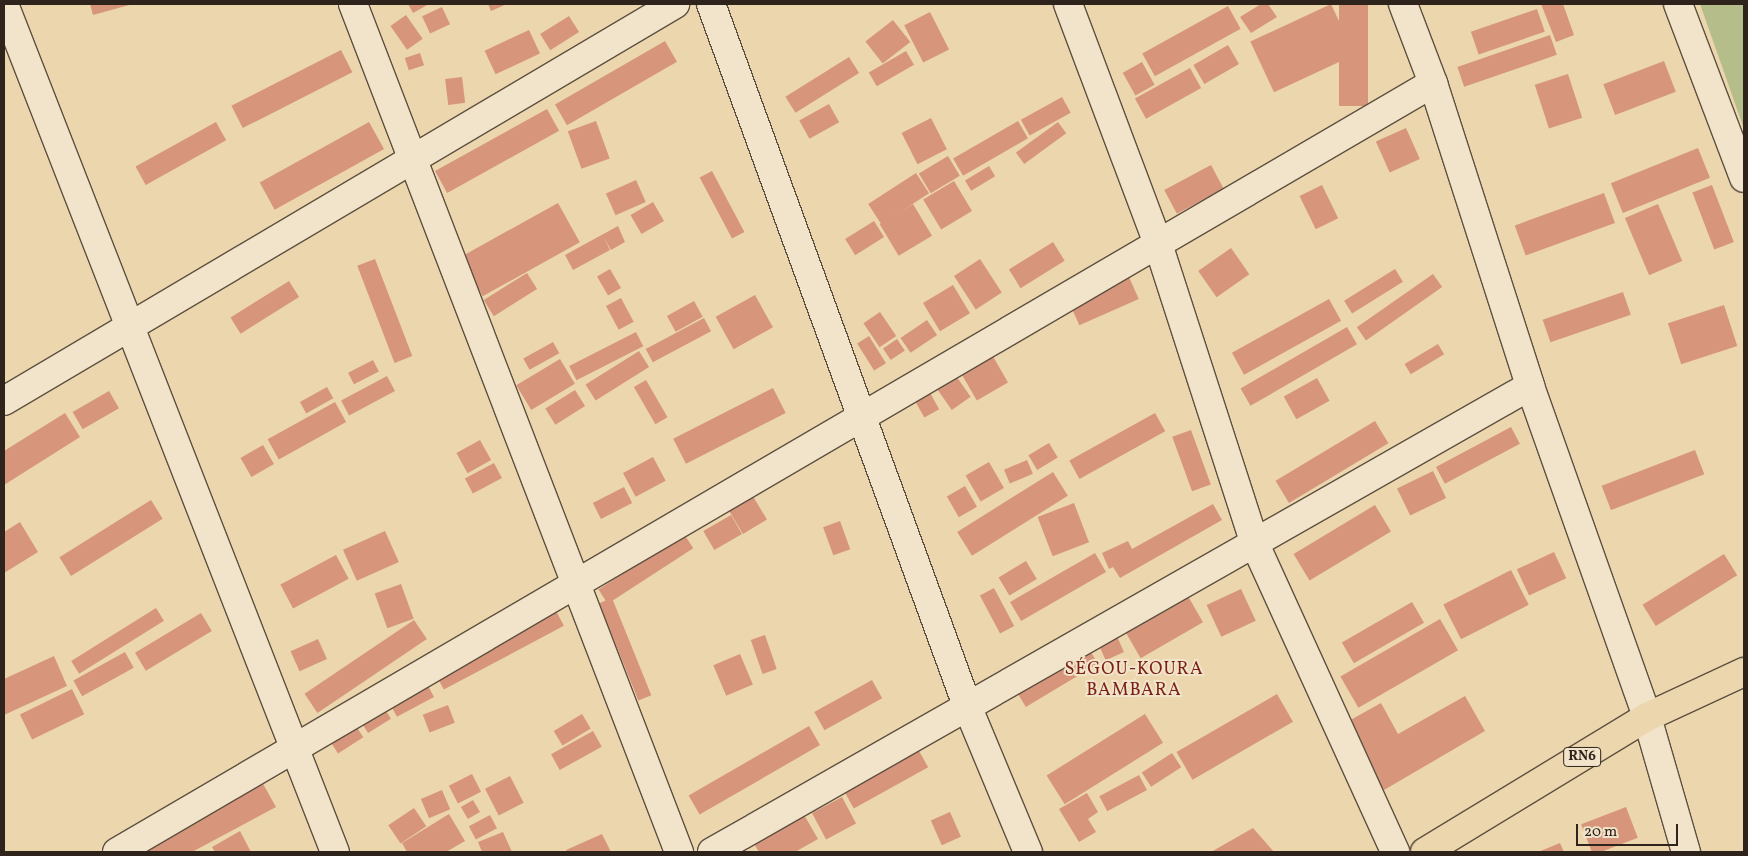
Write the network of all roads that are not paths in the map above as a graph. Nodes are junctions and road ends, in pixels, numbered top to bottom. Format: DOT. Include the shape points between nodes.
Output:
graph roads {
  1 [pos="4,4"];
  2 [pos="353,4"];
  3 [pos="676,4"];
  4 [pos="711,4"];
  5 [pos="1068,4"];
  6 [pos="1403,4"];
  7 [pos="1678,4"];
  8 [pos="1433,83"];
  9 [pos="413,159"];
  10 [pos="1744,178"];
  11 [pos="1158,244"];
  12 [pos="130,326"];
  13 [pos="1530,386"];
  14 [pos="4,401"];
  15 [pos="861,418"];
  16 [pos="1254,542"];
  17 [pos="576,584"];
  18 [pos="1744,672"];
  19 [pos="968,708"];
  20 [pos="1647,717"];
  21 [pos="295,749"];
  22 [pos="118,852"];
  23 [pos="335,852"];
  24 [pos="679,852"];
  25 [pos="712,852"];
  26 [pos="1028,852"];
  27 [pos="1395,852"];
  28 [pos="1424,852"];
  29 [pos="1686,852"];
  1 -- 12 [label="street"];
  2 -- 9 [label="street"];
  3 -- 9 [label="street"];
  4 -- 15 [label="street"];
  5 -- 11 [label="street"];
  6 -- 8 [label="street"];
  7 -- 10 [label="street"];
  8 -- 11 [label="street"];
  8 -- 13 [label="street"];
  9 -- 12 [label="street"];
  9 -- 17 [label="street"];
  11 -- 15 [label="street"];
  11 -- 16 [label="street"];
  12 -- 14 [label="street"];
  12 -- 21 [label="street"];
  13 -- 16 [label="street"];
  13 -- 20 [label="street"];
  15 -- 17 [label="street"];
  15 -- 19 [label="street"];
  16 -- 19 [label="street"];
  16 -- 27 [label="street"];
  17 -- 21 [label="street"];
  17 -- 24 [label="street"];
  18 -- 20 [label="highway, RN6"];
  19 -- 25 [label="street"];
  19 -- 26 [label="street"];
  20 -- 28 [label="highway, RN6"];
  20 -- 29 [label="street"];
  21 -- 22 [label="street"];
  21 -- 23 [label="street"];
}
